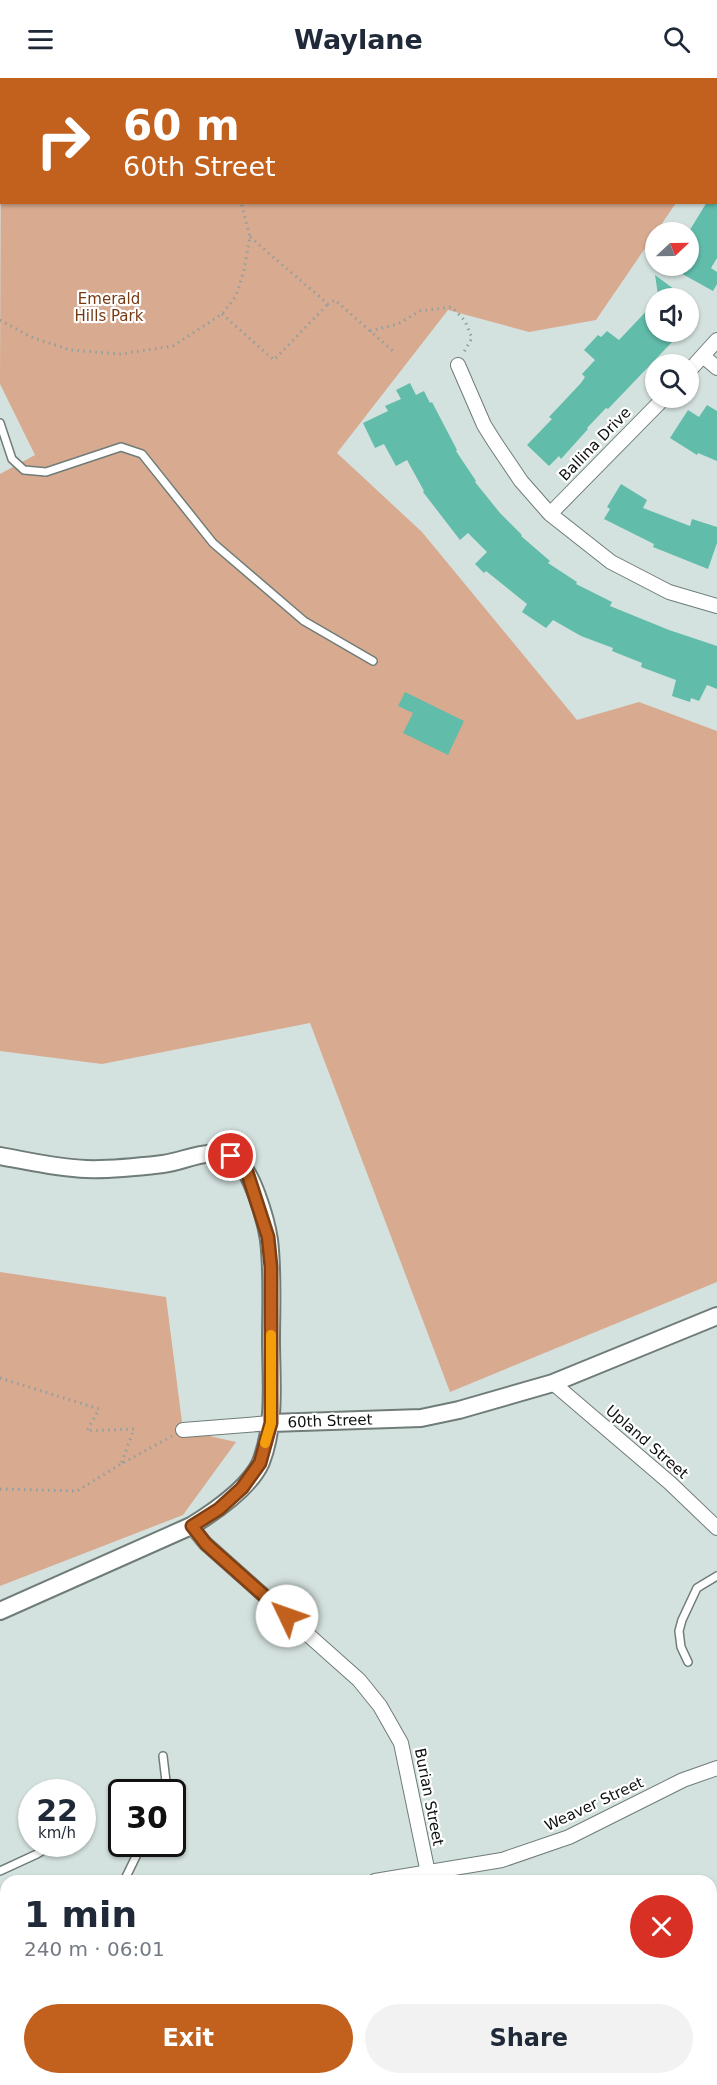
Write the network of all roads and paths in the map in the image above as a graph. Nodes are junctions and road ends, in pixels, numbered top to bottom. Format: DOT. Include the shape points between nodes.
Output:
graph roads {
  1 [pos="242,204"];
  2 [pos="250,237"];
  3 [pos="328,304"];
  4 [pos="222,314"];
  5 [pos="0,320"];
  6 [pos="370,331"];
  7 [pos="717,340"];
  8 [pos="394,352"];
  9 [pos="704,357"];
  10 [pos="699,362"];
  11 [pos="458,365"];
  12 [pos="717,368"];
  13 [pos="654,408"];
  14 [pos="0,423"];
  15 [pos="550,514"];
  16 [pos="717,606"];
  17 [pos="374,661"];
  18 [pos="0,1156"];
  19 [pos="717,1316"];
  20 [pos="0,1378"];
  21 [pos="554,1383"];
  22 [pos="271,1423"];
  23 [pos="183,1430"];
  24 [pos="121,1464"];
  25 [pos="0,1489"];
  26 [pos="192,1526"];
  27 [pos="717,1528"];
  28 [pos="717,1576"];
  29 [pos="0,1611"];
  30 [pos="688,1662"];
  31 [pos="163,1756"];
  32 [pos="717,1768"];
  33 [pos="166,1779"];
  34 [pos="31,1857"];
  35 [pos="135,1857"];
  36 [pos="0,1872"];
  37 [pos="428,1873"];
  38 [pos="127,1875"];
  39 [pos="415,1875"];
  40 [pos="441,1875"];
  41 [pos="450,1875"];
  1 -- 2 [label="path"];
  2 -- 3 [label="path"];
  2 -- 4 [label="path" via="236,296"];
  3 -- 4 [label="path" via="274,360"];
  3 -- 6 [label="path" via="335,300"];
  4 -- 5 [label="path" via="173,346 120,354 70,350 31,337"];
  6 -- 8 [label="path"];
  6 -- 11 [label="path" via="398,324 420,312 452,307 465,321 472,338"];
  7 -- 9 [label="street"];
  9 -- 10 [label="street"];
  9 -- 12 [label="street"];
  11 -- 15 [label="street" via="484,425 521,481"];
  13 -- 15 [label="street, Ballina Drive"];
  14 -- 17 [label="lane" via="12,459 24,470 46,472 121,447 142,454 213,543 304,621"];
  15 -- 16 [label="street" via="611,562 669,592"];
  18 -- 22 [label="street" via="84,1169 170,1163 214,1153 239,1161 247,1172 268,1237"];
  19 -- 21 [label="street, 60th Street"];
  20 -- 24 [label="path" via="99,1409 87,1431 134,1429"];
  21 -- 22 [label="street, 60th Street" via="421,1418"];
  21 -- 27 [label="street, Upland Street"];
  22 -- 23 [label="street"];
  22 -- 26 [label="street, 60th Street" via="260,1463 242,1488"];
  23 -- 24 [label="path"];
  24 -- 25 [label="path" via="77,1491"];
  26 -- 29 [label="street, 60th Street"];
  26 -- 37 [label="street, Burian Street" via="206,1544 359,1680 380,1706 401,1743"];
  28 -- 30 [label="lane" via="697,1588 682,1620 681,1647"];
  31 -- 33 [label="lane"];
  32 -- 41 [label="street, Weaver Street" via="683,1780 569,1837"];
  34 -- 36 [label="lane"];
  35 -- 38 [label="lane"];
  37 -- 39 [label="street, Weaver Street"];
  37 -- 40 [label="street, Weaver Street"];
}
